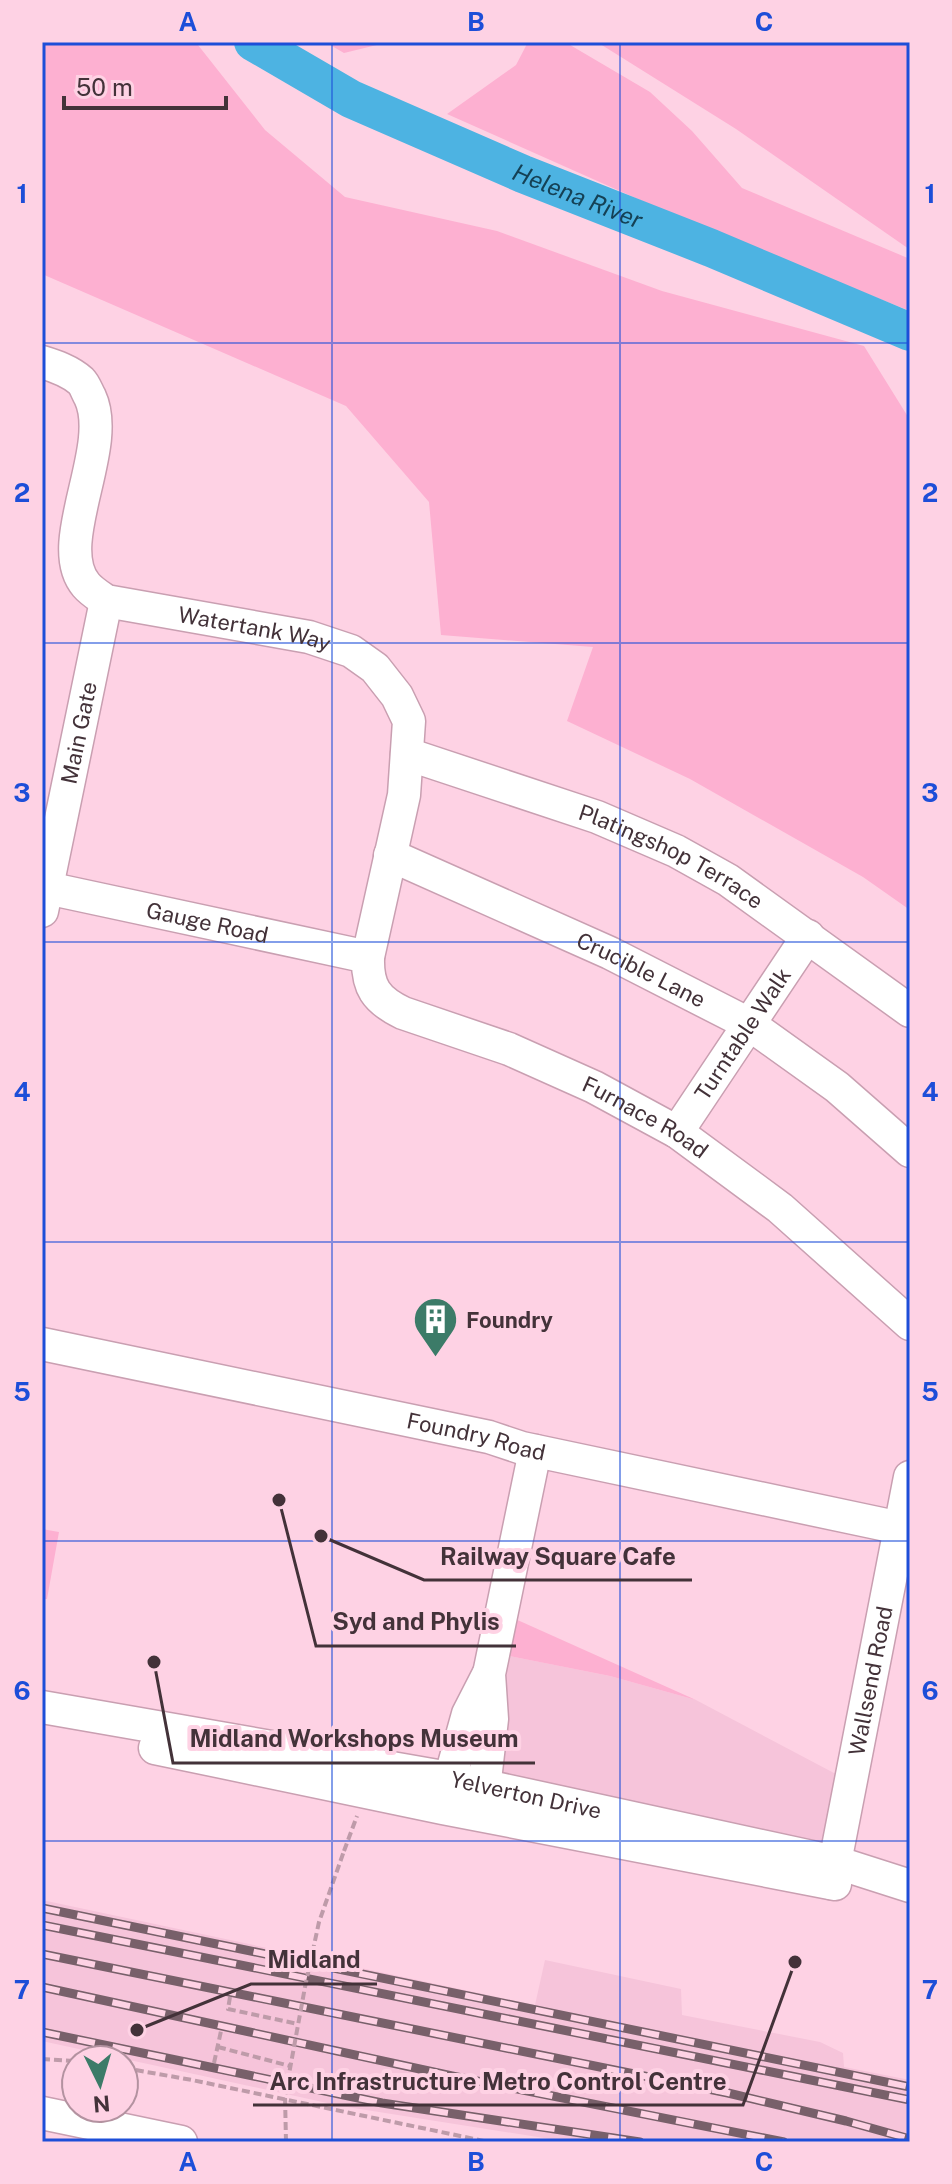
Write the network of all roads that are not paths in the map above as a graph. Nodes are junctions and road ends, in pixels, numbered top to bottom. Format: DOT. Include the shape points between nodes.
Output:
graph roads {
  1 [pos="42,362"];
  2 [pos="106,601"];
  3 [pos="407,754"];
  4 [pos="54,790"];
  5 [pos="390,855"];
  6 [pos="44,900"];
  7 [pos="808,936"];
  8 [pos="368,957"];
  9 [pos="910,1011"];
  10 [pos="749,1024"];
  11 [pos="677,1132"];
  12 [pos="910,1151"];
  13 [pos="910,1324"];
  14 [pos="42,1344"];
  15 [pos="535,1451"];
  16 [pos="910,1477"];
  17 [pos="905,1529"];
  18 [pos="489,1674"];
  19 [pos="42,1707"];
  20 [pos="42,1724"];
  21 [pos="446,1793"];
  22 [pos="483,1801"];
  23 [pos="833,1873"];
  24 [pos="910,1887"];
  25 [pos="42,2113"];
  26 [pos="181,2142"];
  1 -- 2 [label="street" via="83,382 94,404 97,430 76,564 85,585"];
  2 -- 3 [label="street, Watertank Way" via="309,637 351,651 375,668 397,696 409,721"];
  2 -- 4 [label="street, Main Gate"];
  3 -- 5 [label="street, Watertank Way"];
  3 -- 7 [label="street, Platingshop Terrace" via="584,813 676,851"];
  4 -- 6 [label="street, Main Gate"];
  5 -- 8 [label="street, Watertank Way"];
  5 -- 10 [label="street, Crucible Lane" via="610,953"];
  6 -- 8 [label="street, Gauge Road"];
  7 -- 9 [label="street, Platingshop Terrace"];
  7 -- 10 [label="street, Turntable Walk"];
  8 -- 11 [label="street, Furnace Road" via="371,985 389,1006 509,1049"];
  10 -- 11 [label="street, Turntable Walk"];
  10 -- 12 [label="street, Crucible Lane" via="837,1087"];
  11 -- 13 [label="street, Furnace Road" via="780,1208"];
  14 -- 15 [label="street, Foundry Road"];
  15 -- 17 [label="street, Foundry Road"];
  15 -- 18 [label="street"];
  16 -- 17 [label="street, Wallsend Road"];
  17 -- 23 [label="street, Wallsend Road"];
  18 -- 21 [label="street" via="468,1714"];
  18 -- 22 [label="street" via="492,1719"];
  19 -- 21 [label="street, Yelverton Drive"];
  20 -- 21 [label="street, Yelverton Drive" via="366,1792"];
  21 -- 22 [label="street, Yelverton Drive"];
  22 -- 23 [label="street, Yelverton Drive"];
  23 -- 24 [label="street, Yelverton Drive"];
  25 -- 26 [label="street"];
}
